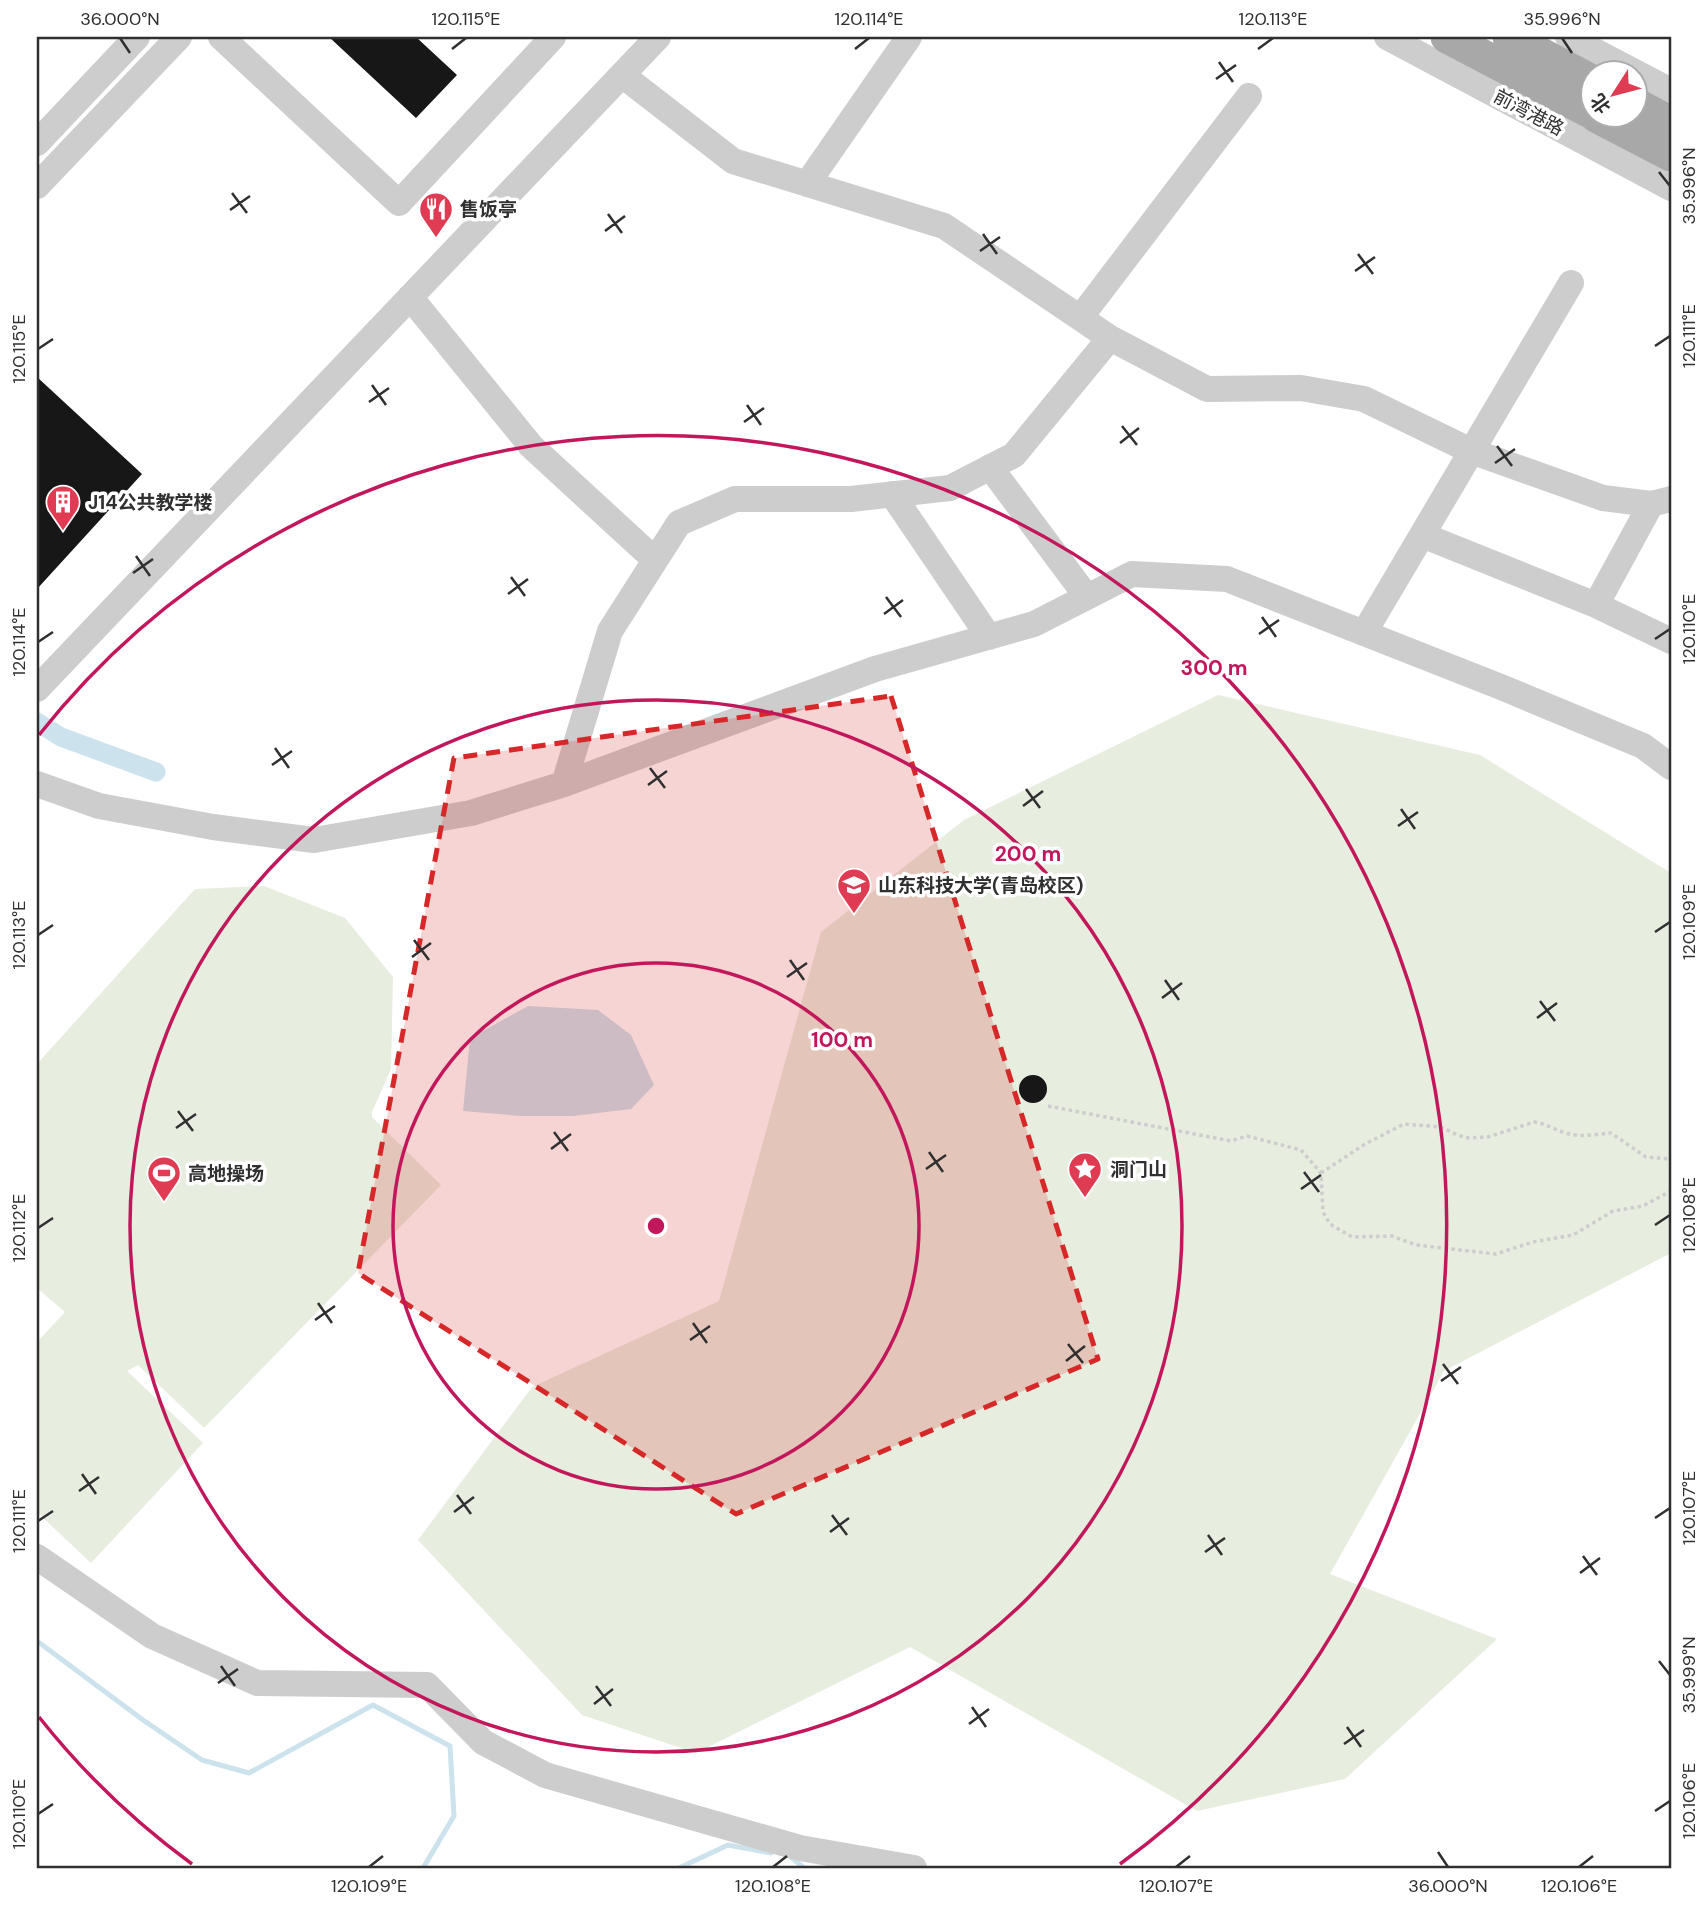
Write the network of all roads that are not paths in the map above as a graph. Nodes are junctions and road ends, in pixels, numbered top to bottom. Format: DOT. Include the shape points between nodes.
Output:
graph roads {
  1 [pos="136,37"];
  2 [pos="179,37"];
  3 [pos="221,37"];
  4 [pos="553,37"];
  5 [pos="658,37"];
  6 [pos="909,37"];
  7 [pos="1387,37"];
  8 [pos="1447,37"];
  9 [pos="1510,37"];
  10 [pos="1568,37"];
  11 [pos="1578,73"];
  12 [pos="622,75"];
  13 [pos="1671,91"];
  14 [pos="1249,96"];
  15 [pos="1578,106"];
  16 [pos="1648,110"];
  17 [pos="1671,122"];
  18 [pos="1624,130"];
  19 [pos="37,143"];
  20 [pos="1671,155"];
  21 [pos="807,184"];
  22 [pos="37,186"];
  23 [pos="1671,188"];
  24 [pos="1571,283"];
  25 [pos="410,297"];
  26 [pos="1080,318"];
  27 [pos="1110,338"];
  28 [pos="1471,451"];
  29 [pos="990,467"];
  30 [pos="892,494"];
  31 [pos="1661,502"];
  32 [pos="1422,535"];
  33 [pos="655,560"];
  34 [pos="1087,597"];
  35 [pos="1595,605"];
  36 [pos="1364,633"];
  37 [pos="989,637"];
  38 [pos="1671,641"];
  39 [pos="37,689"];
  40 [pos="1671,767"];
  41 [pos="564,783"];
  42 [pos="37,784"];
  43 [pos="37,1557"];
  44 [pos="914,1868"];
  1 -- 19 [label="street"];
  2 -- 22 [label="street"];
  3 -- 4 [label="street" via="399,203"];
  5 -- 12 [label="street"];
  6 -- 21 [label="street"];
  7 -- 23 [label="street, 前湾港路"];
  8 -- 15 [label="main road, 前湾港路"];
  9 -- 11 [label="main road"];
  10 -- 13 [label="street"];
  12 -- 21 [label="street" via="733,161"];
  12 -- 25 [label="street"];
  14 -- 26 [label="street"];
  16 -- 17 [label="main road"];
  18 -- 20 [label="main road, 前湾港路"];
  21 -- 26 [label="street" via="944,226"];
  24 -- 28 [label="street"];
  25 -- 33 [label="street" via="531,446"];
  25 -- 39 [label="street"];
  26 -- 27 [label="street"];
  27 -- 28 [label="street" via="1207,389 1301,388 1364,400"];
  27 -- 29 [label="street" via="1014,455"];
  28 -- 31 [label="street" via="1603,498"];
  28 -- 32 [label="street"];
  29 -- 30 [label="street" via="950,488"];
  29 -- 34 [label="street"];
  30 -- 33 [label="street" via="851,499 736,499 679,523"];
  30 -- 37 [label="street"];
  31 -- 35 [label="street"];
  32 -- 35 [label="street"];
  32 -- 36 [label="street"];
  33 -- 41 [label="street" via="610,631"];
  34 -- 36 [label="street" via="1132,574 1227,579"];
  34 -- 37 [label="street" via="1034,624"];
  35 -- 38 [label="street"];
  36 -- 40 [label="street" via="1643,746"];
  37 -- 41 [label="street" via="875,669"];
  41 -- 42 [label="street" via="471,813 314,840 99,806"];
  43 -- 44 [label="street" via="152,1636 257,1683 427,1685 483,1742 545,1775 800,1848"];
}
